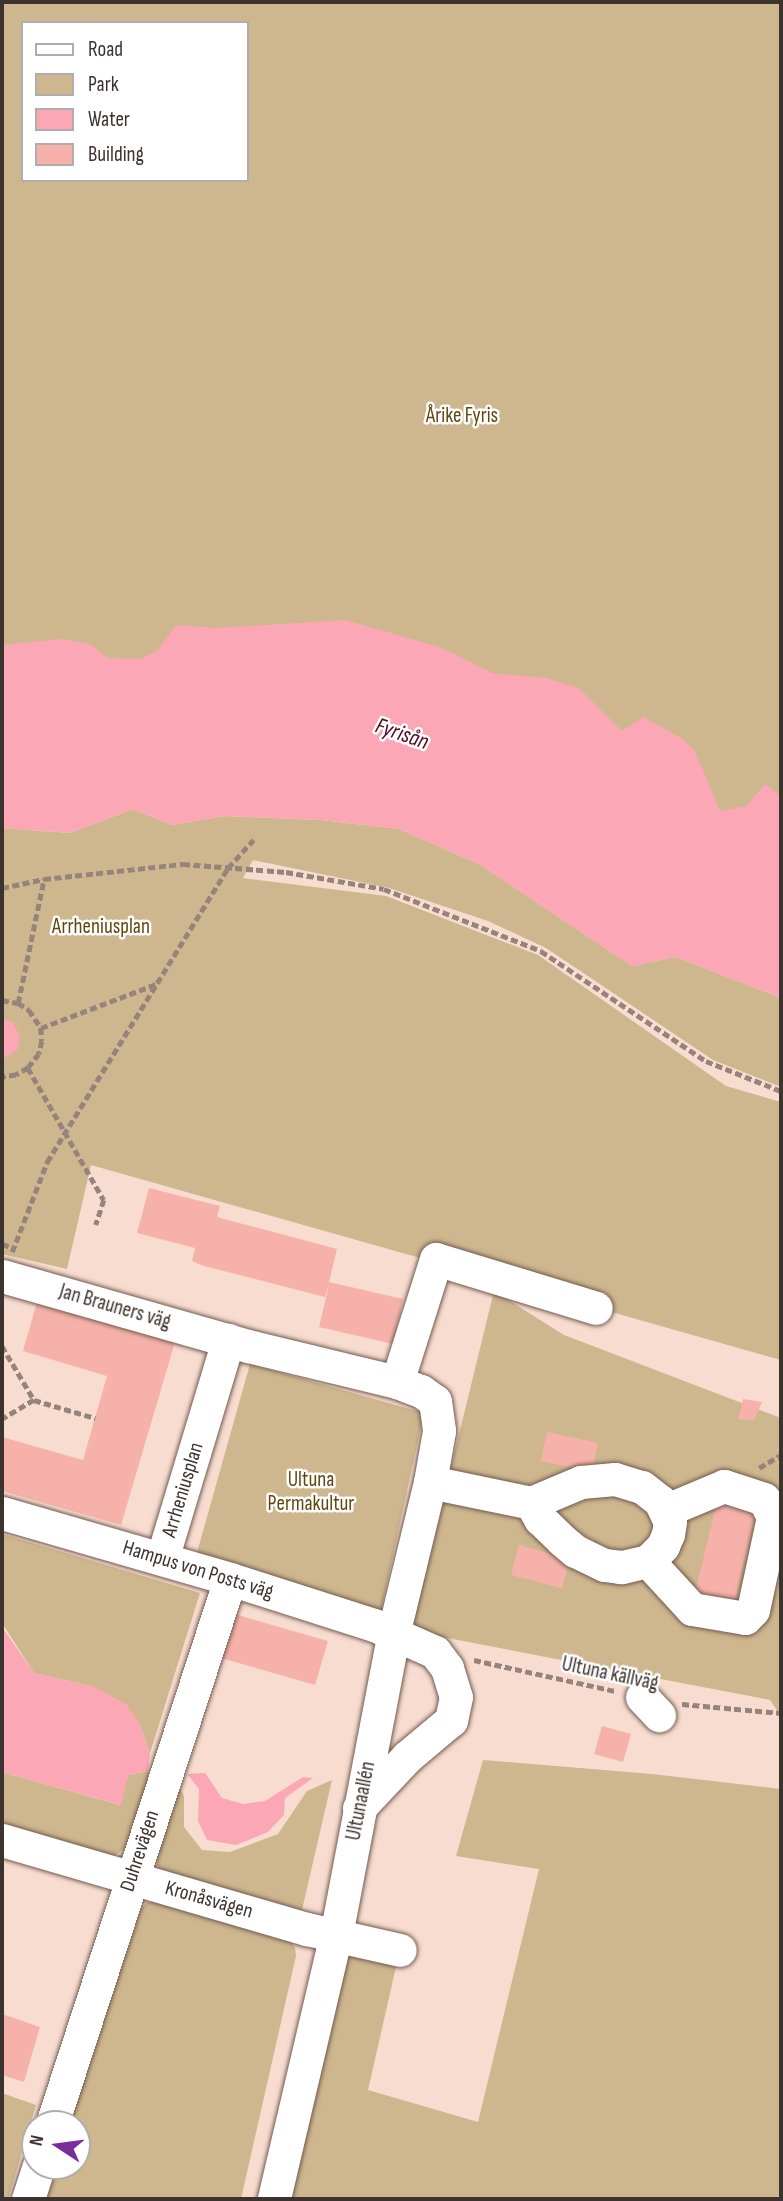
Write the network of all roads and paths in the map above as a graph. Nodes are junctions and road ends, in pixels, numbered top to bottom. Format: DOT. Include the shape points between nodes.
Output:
graph roads {
  1 [pos="253,840"];
  2 [pos="228,868"];
  3 [pos="44,879"];
  4 [pos="2,888"];
  5 [pos="157,984"];
  6 [pos="2,1000"];
  7 [pos="18,1003"];
  8 [pos="41,1028"];
  9 [pos="28,1068"];
  10 [pos="2,1077"];
  11 [pos="781,1091"];
  12 [pos="65,1133"];
  13 [pos="96,1224"];
  14 [pos="2,1244"];
  15 [pos="8,1260"];
  16 [pos="596,1308"];
  17 [pos="228,1340"];
  18 [pos="2,1346"];
  19 [pos="397,1382"];
  20 [pos="34,1400"];
  21 [pos="435,1401"];
  22 [pos="95,1418"];
  23 [pos="2,1419"];
  24 [pos="430,1482"];
  25 [pos="531,1503"];
  26 [pos="667,1510"];
  27 [pos="2,1513"];
  28 [pos="162,1559"];
  29 [pos="648,1562"];
  30 [pos="230,1579"];
  31 [pos="394,1631"];
  32 [pos="435,1651"];
  33 [pos="781,1713"];
  34 [pos="359,1808"];
  35 [pos="2,1840"];
  36 [pos="132,1877"];
  37 [pos="336,1934"];
  38 [pos="400,1950"];
  39 [pos="57,2110"];
  40 [pos="34,2180"];
  41 [pos="28,2199"];
  42 [pos="274,2199"];
  1 -- 2 [label="path"];
  2 -- 3 [label="path" via="183,864"];
  2 -- 5 [label="path"];
  2 -- 11 [label="path" via="286,872 384,889 541,951 706,1060"];
  3 -- 4 [label="path"];
  3 -- 7 [label="path"];
  5 -- 8 [label="path"];
  5 -- 12 [label="path"];
  6 -- 7 [label="path"];
  7 -- 8 [label="path" via="35,1016"];
  8 -- 9 [label="path" via="39,1054"];
  9 -- 10 [label="path"];
  9 -- 12 [label="path"];
  12 -- 13 [label="path" via="104,1199"];
  12 -- 15 [label="path" via="47,1161"];
  14 -- 15 [label="path"];
  15 -- 17 [label="street, Jan Brauners väg"];
  16 -- 19 [label="street" via="436,1259"];
  17 -- 19 [label="street, Jan Brauners väg"];
  17 -- 28 [label="street, Arrheniusplan"];
  18 -- 20 [label="path"];
  19 -- 21 [label="street, Jan Brauners väg"];
  20 -- 22 [label="path"];
  20 -- 23 [label="path"];
  21 -- 24 [label="street, Ultunaallén" via="439,1431"];
  24 -- 25 [label="street"];
  24 -- 31 [label="street, Ultunaallén"];
  25 -- 26 [label="street" via="581,1482 615,1479 652,1492"];
  25 -- 29 [label="street" via="540,1519 575,1551 621,1567"];
  26 -- 29 [label="street" via="668,1534"];
  26 -- 29 [label="street" via="724,1486 764,1499 773,1517 753,1610 745,1618 692,1609"];
  27 -- 28 [label="street, Hampus von Posts väg"];
  28 -- 30 [label="street, Hampus von Posts väg"];
  30 -- 31 [label="street, Hampus von Posts väg"];
  30 -- 36 [label="street, Duhrevägen"];
  31 -- 32 [label="street, Hampus von Posts väg"];
  31 -- 34 [label="street, Ultunaallén"];
  32 -- 33 [label="path, Ultuna källväg" via="651,1706 671,1703"];
  32 -- 34 [label="street" via="447,1668 456,1697 451,1720 407,1757"];
  34 -- 37 [label="street, Ultunaallén"];
  35 -- 36 [label="street, Kronåsvägen"];
  36 -- 37 [label="street, Kronåsvägen"];
  36 -- 39 [label="street, Duhrevägen"];
  37 -- 38 [label="street, Kronåsvägen"];
  37 -- 42 [label="street, Ultunaallén"];
  40 -- 41 [label="street"];
}
